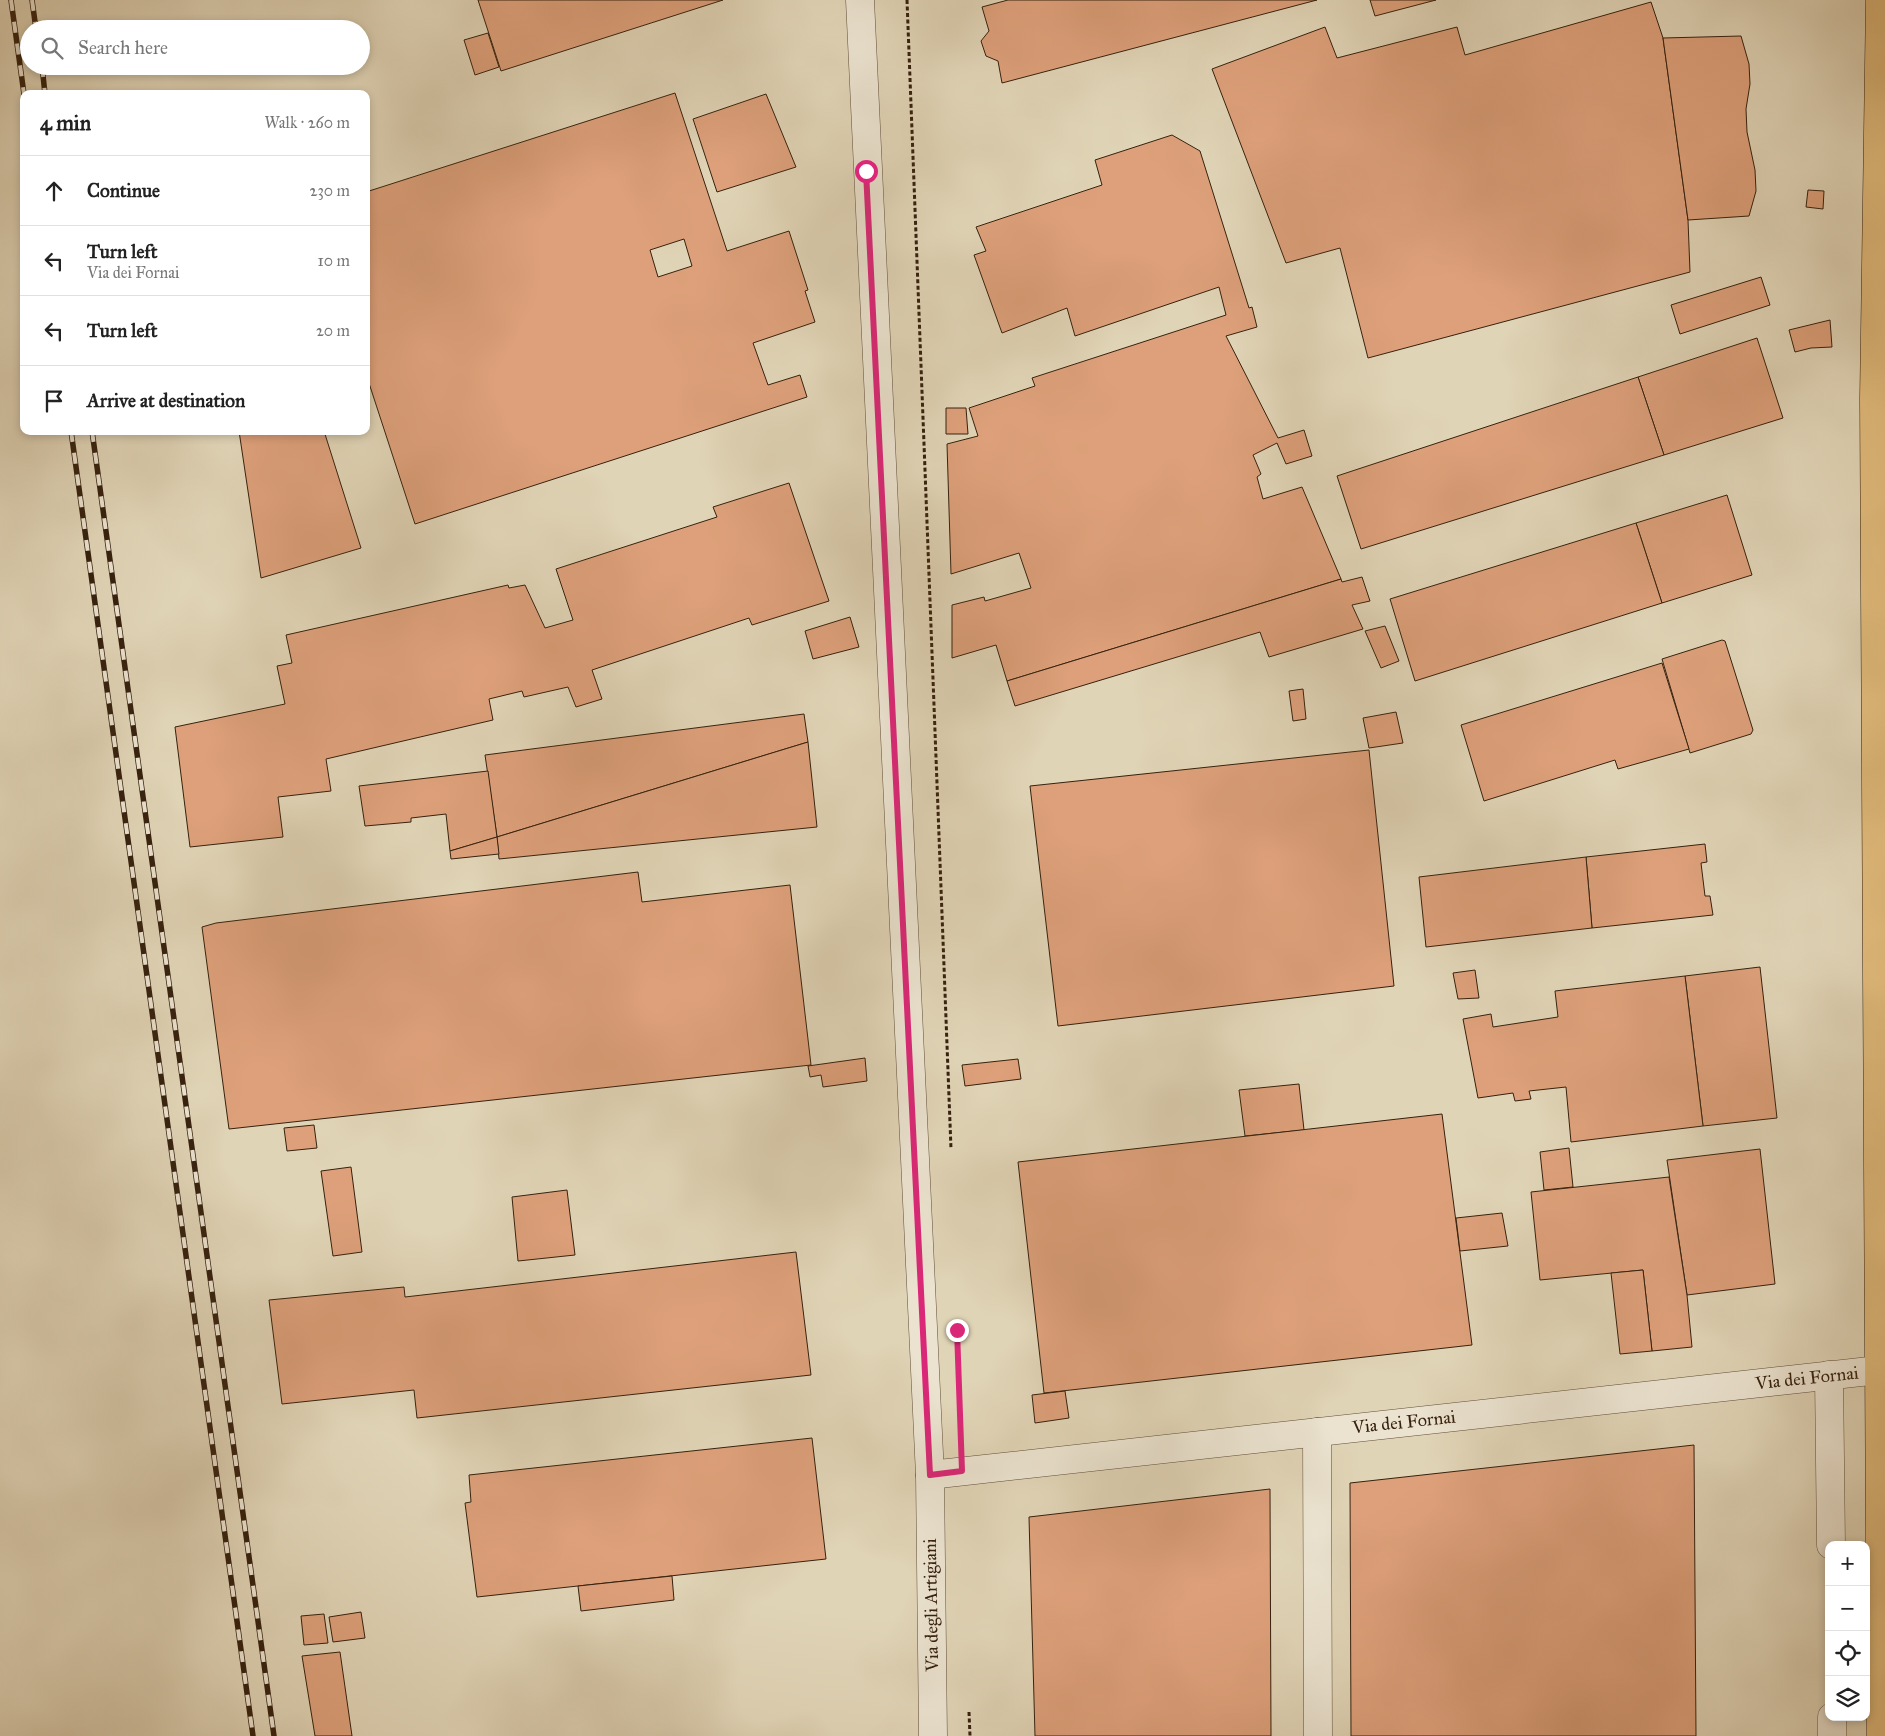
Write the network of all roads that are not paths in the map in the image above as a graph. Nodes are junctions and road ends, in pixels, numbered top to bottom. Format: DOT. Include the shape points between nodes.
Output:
graph roads {
  1 [pos="860,0"];
  2 [pos="1880,0"];
  3 [pos="1882,130"];
  4 [pos="1881,233"];
  5 [pos="1879,1370"];
  6 [pos="1829,1375"];
  7 [pos="1882,1416"];
  8 [pos="1317,1432"];
  9 [pos="930,1475"];
  10 [pos="1831,1541"];
  11 [pos="1883,1699"];
  12 [pos="1832,1721"];
  13 [pos="933,1736"];
  14 [pos="1318,1736"];
  15 [pos="1832,1736"];
  16 [pos="1881,1736"];
  1 -- 9 [label="street, Via degli Artigiani"];
  2 -- 3 [label="main road"];
  3 -- 4 [label="main road"];
  4 -- 5 [label="main road" via="1874,399"];
  5 -- 6 [label="street, Via dei Fornai"];
  5 -- 7 [label="main road"];
  6 -- 8 [label="street, Via dei Fornai"];
  6 -- 10 [label="street"];
  7 -- 11 [label="main road"];
  8 -- 9 [label="street, Via dei Fornai"];
  8 -- 14 [label="street"];
  9 -- 13 [label="street, Via degli Artigiani"];
  11 -- 16 [label="main road"];
  12 -- 15 [label="street"];
}
